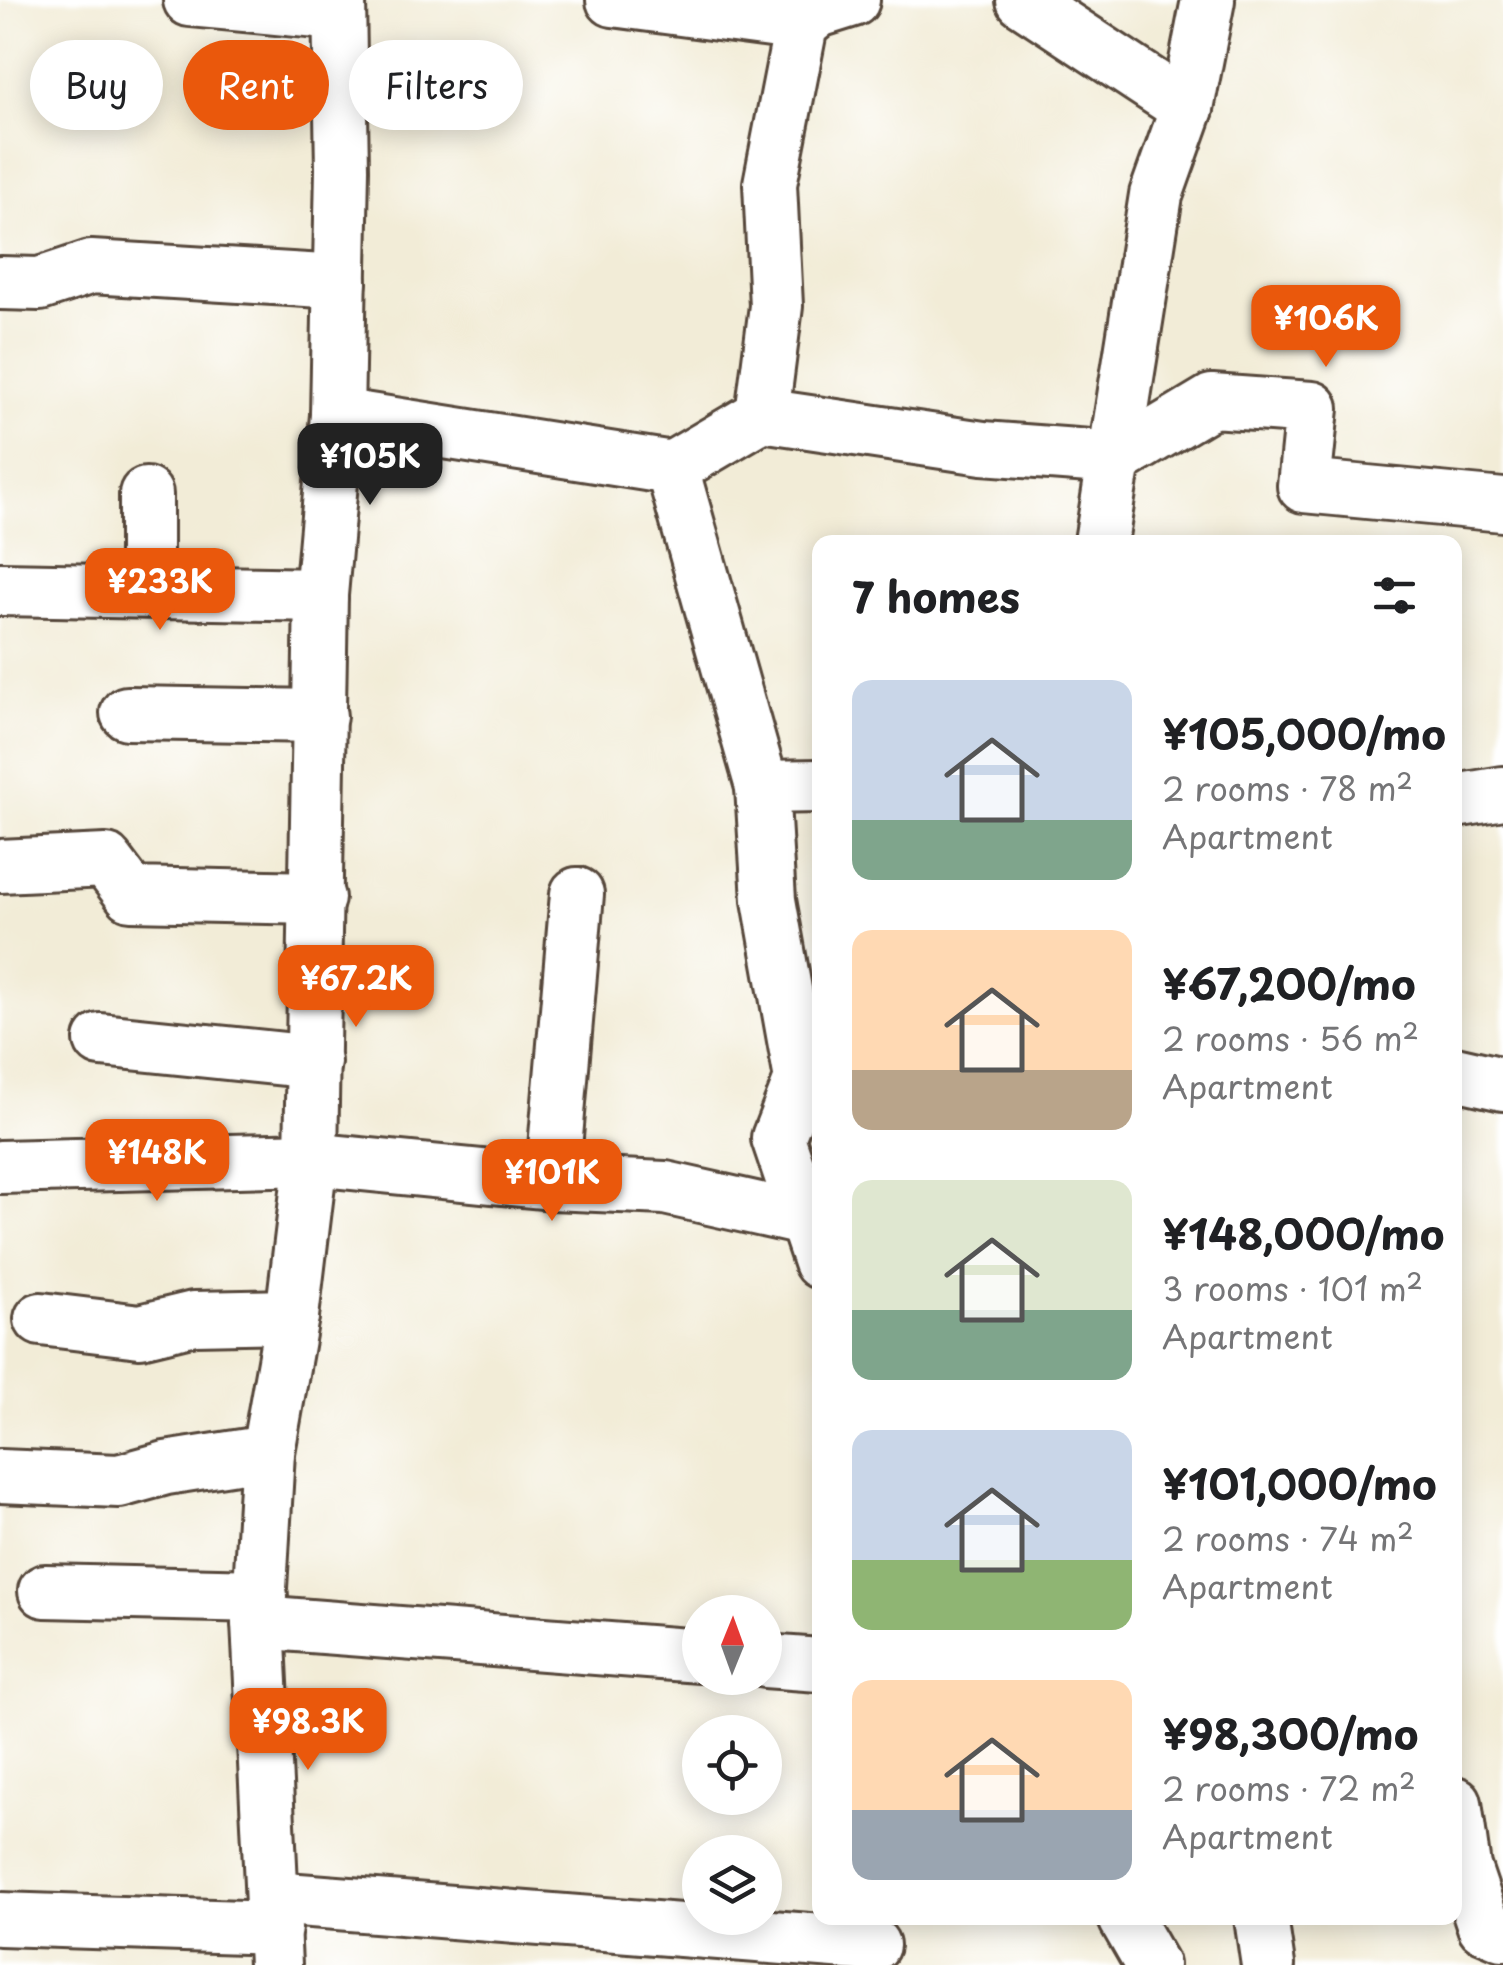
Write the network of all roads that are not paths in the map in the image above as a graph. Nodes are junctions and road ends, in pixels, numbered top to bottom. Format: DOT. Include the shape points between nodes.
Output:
graph roads {
  1 [pos="190,0"];
  2 [pos="612,0"];
  3 [pos="853,0"];
  4 [pos="1023,0"];
  5 [pos="1208,0"];
  6 [pos="339,7"];
  7 [pos="801,24"];
  8 [pos="1187,108"];
  9 [pos="340,282"];
  10 [pos="0,284"];
  11 [pos="337,415"];
  12 [pos="762,415"];
  13 [pos="1116,458"];
  14 [pos="672,468"];
  15 [pos="146,494"];
  16 [pos="1503,505"];
  17 [pos="1102,535"];
  18 [pos="0,589"];
  19 [pos="146,592"];
  20 [pos="321,594"];
  21 [pos="127,713"];
  22 [pos="320,716"];
  23 [pos="812,786"];
  24 [pos="762,787"];
  25 [pos="1503,793"];
  26 [pos="1462,801"];
  27 [pos="0,866"];
  28 [pos="577,894"];
  29 [pos="318,898"];
  30 [pos="102,1040"];
  31 [pos="314,1062"];
  32 [pos="811,1070"];
  33 [pos="1462,1075"];
  34 [pos="1503,1084"];
  35 [pos="311,1159"];
  36 [pos="0,1166"];
  37 [pos="552,1183"];
  38 [pos="812,1240"];
  39 [pos="292,1316"];
  40 [pos="41,1319"];
  41 [pos="268,1452"];
  42 [pos="0,1476"];
  43 [pos="45,1591"];
  44 [pos="259,1609"];
  45 [pos="682,1654"];
  46 [pos="782,1662"];
  47 [pos="812,1664"];
  48 [pos="1462,1853"];
  49 [pos="1503,1878"];
  50 [pos="0,1920"];
  51 [pos="1128,1925"];
  52 [pos="1262,1925"];
  53 [pos="274,1930"];
  54 [pos="1486,1942"];
  55 [pos="874,1945"];
  56 [pos="1152,1965"];
  57 [pos="1268,1965"];
  1 -- 6 [label="street"];
  2 -- 7 [label="street"];
  3 -- 7 [label="street" via="818,10"];
  4 -- 8 [label="street"];
  5 -- 8 [label="street"];
  6 -- 9 [label="street"];
  7 -- 12 [label="street" via="770,184 776,306"];
  8 -- 13 [label="street" via="1156,195"];
  9 -- 10 [label="street" via="91,267 40,284"];
  9 -- 11 [label="street"];
  11 -- 14 [label="street"];
  11 -- 20 [label="street"];
  12 -- 13 [label="street" via="983,448"];
  12 -- 14 [label="street"];
  13 -- 16 [label="street" via="1212,401 1312,408 1304,486"];
  13 -- 17 [label="street"];
  14 -- 24 [label="street"];
  15 -- 19 [label="street"];
  18 -- 19 [label="street"];
  19 -- 20 [label="street"];
  20 -- 22 [label="street"];
  21 -- 22 [label="street"];
  22 -- 29 [label="street"];
  23 -- 24 [label="street"];
  24 -- 32 [label="street" via="769,900"];
  25 -- 26 [label="street"];
  27 -- 29 [label="street" via="106,861 131,894"];
  28 -- 37 [label="street"];
  29 -- 31 [label="street"];
  30 -- 31 [label="street"];
  31 -- 35 [label="street"];
  32 -- 38 [label="street" via="778,1138"];
  33 -- 34 [label="street"];
  35 -- 36 [label="street"];
  35 -- 37 [label="street"];
  35 -- 39 [label="street"];
  37 -- 38 [label="street" via="664,1188"];
  39 -- 40 [label="street" via="194,1318 140,1331"];
  39 -- 41 [label="street"];
  41 -- 42 [label="street" via="119,1481"];
  41 -- 44 [label="street"];
  43 -- 44 [label="street"];
  44 -- 45 [label="street"];
  44 -- 53 [label="street"];
  46 -- 47 [label="street"];
  48 -- 54 [label="street"];
  49 -- 54 [label="street"];
  50 -- 53 [label="street"];
  51 -- 56 [label="street"];
  52 -- 57 [label="street"];
  53 -- 55 [label="street"];
}
